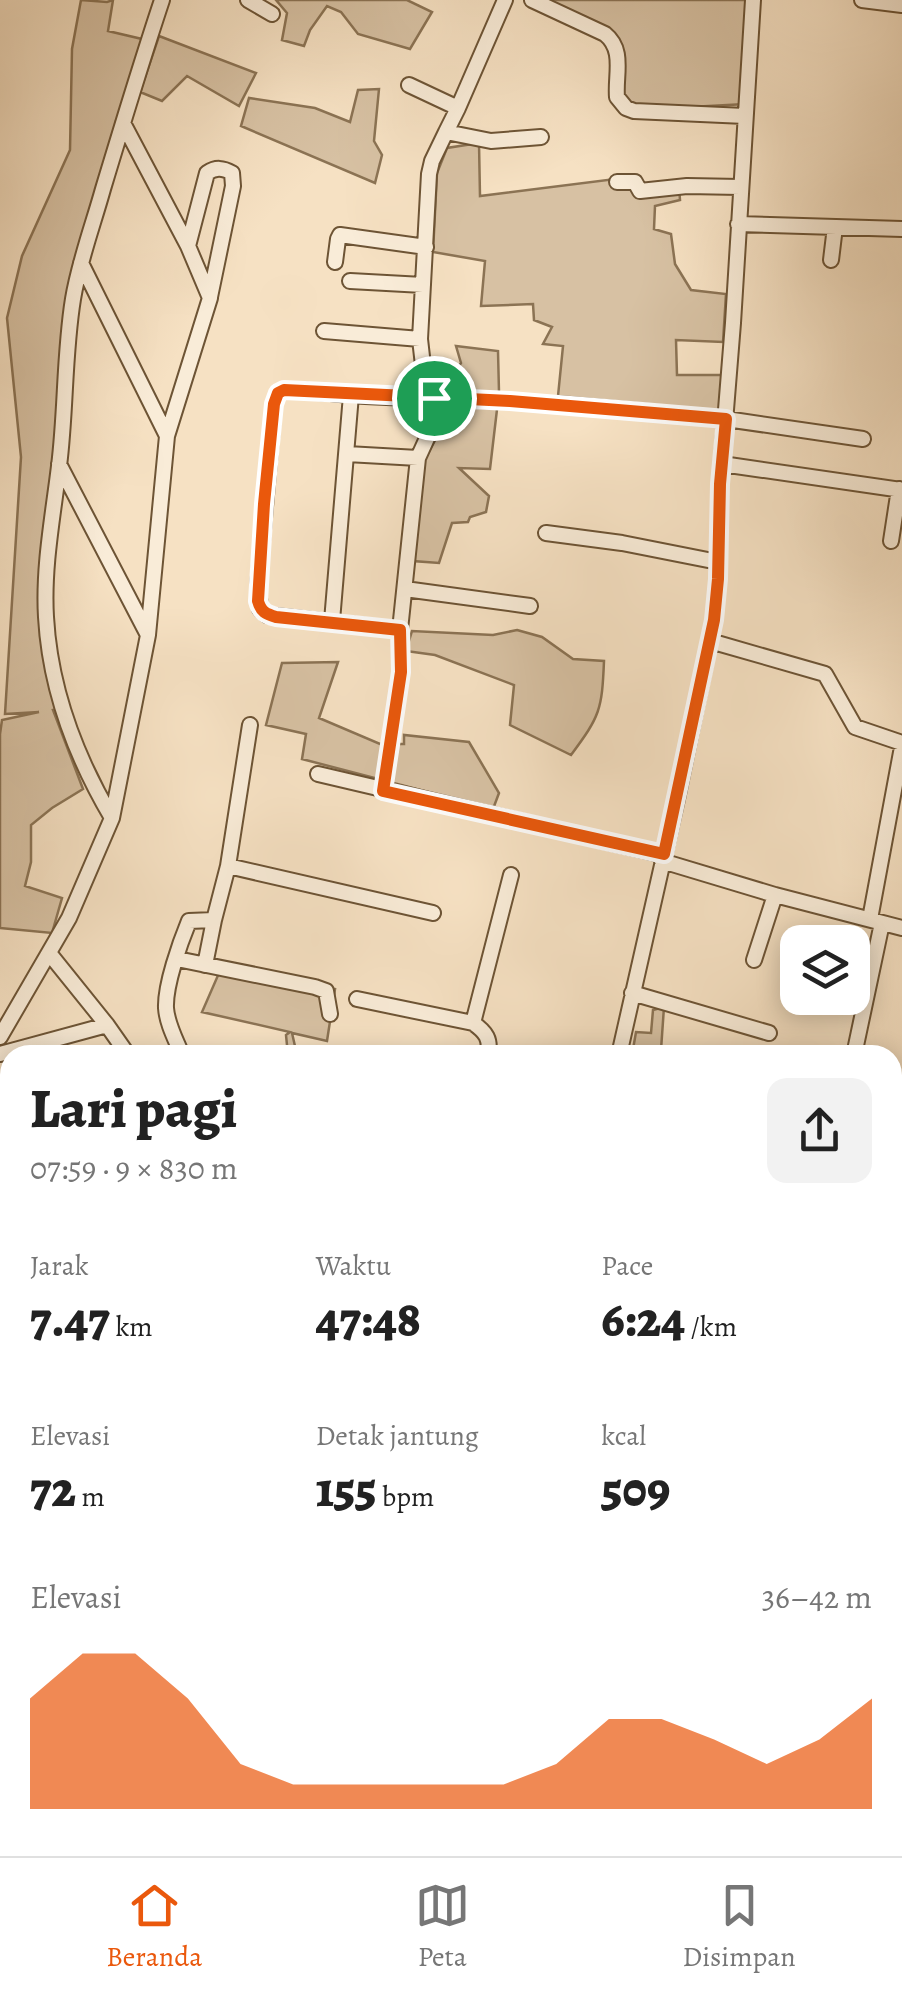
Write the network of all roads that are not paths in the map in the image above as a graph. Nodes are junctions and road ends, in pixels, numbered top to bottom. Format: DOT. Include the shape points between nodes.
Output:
graph roads {
  1 [pos="162,0"];
  2 [pos="248,0"];
  3 [pos="506,0"];
  4 [pos="532,0"];
  5 [pos="753,0"];
  6 [pos="862,0"];
  7 [pos="902,5"];
  8 [pos="272,14"];
  9 [pos="409,85"];
  10 [pos="458,108"];
  11 [pos="746,116"];
  12 [pos="123,122"];
  13 [pos="446,132"];
  14 [pos="542,137"];
  15 [pos="617,182"];
  16 [pos="740,187"];
  17 [pos="738,224"];
  18 [pos="834,227"];
  19 [pos="902,229"];
  20 [pos="188,246"];
  21 [pos="426,247"];
  22 [pos="831,260"];
  23 [pos="335,262"];
  24 [pos="82,263"];
  25 [pos="350,281"];
  26 [pos="423,286"];
  27 [pos="210,298"];
  28 [pos="324,331"];
  29 [pos="420,339"];
  30 [pos="351,395"];
  31 [pos="439,398"];
  32 [pos="726,419"];
  33 [pos="167,436"];
  34 [pos="863,439"];
  35 [pos="347,454"];
  36 [pos="418,458"];
  37 [pos="59,464"];
  38 [pos="722,464"];
  39 [pos="901,489"];
  40 [pos="546,533"];
  41 [pos="892,540"];
  42 [pos="718,562"];
  43 [pos="404,590"];
  44 [pos="530,606"];
  45 [pos="332,621"];
  46 [pos="400,630"];
  47 [pos="148,635"];
  48 [pos="710,641"];
  49 [pos="250,725"];
  50 [pos="902,745"];
  51 [pos="318,774"];
  52 [pos="383,791"];
  53 [pos="112,818"];
  54 [pos="663,858"];
  55 [pos="228,866"];
  56 [pos="511,875"];
  57 [pos="774,895"];
  58 [pos="433,913"];
  59 [pos="214,920"];
  60 [pos="876,921"];
  61 [pos="902,928"];
  62 [pos="49,953"];
  63 [pos="177,959"];
  64 [pos="754,960"];
  65 [pos="205,965"];
  66 [pos="632,993"];
  67 [pos="357,999"];
  68 [pos="330,1014"];
  69 [pos="473,1023"];
  70 [pos="107,1025"];
  71 [pos="769,1033"];
  72 [pos="0,1036"];
  73 [pos="33,1045"];
  74 [pos="121,1045"];
  75 [pos="178,1045"];
  76 [pos="490,1045"];
  77 [pos="621,1045"];
  78 [pos="856,1045"];
  1 -- 12 [label="street"];
  2 -- 8 [label="street"];
  3 -- 10 [label="street"];
  4 -- 11 [label="street" via="613,40 617,97 626,108"];
  5 -- 11 [label="street"];
  6 -- 7 [label="street"];
  9 -- 10 [label="street"];
  10 -- 13 [label="street"];
  11 -- 16 [label="street"];
  12 -- 20 [label="street"];
  12 -- 24 [label="street"];
  13 -- 14 [label="street" via="491,141"];
  13 -- 21 [label="street" via="429,174"];
  15 -- 16 [label="street" via="635,182 640,192"];
  16 -- 17 [label="street"];
  17 -- 18 [label="street"];
  17 -- 32 [label="street"];
  18 -- 19 [label="street"];
  18 -- 22 [label="street"];
  20 -- 27 [label="street"];
  20 -- 27 [label="street" via="208,173 232,173"];
  21 -- 23 [label="street" via="340,236"];
  21 -- 26 [label="street"];
  24 -- 33 [label="street"];
  24 -- 37 [label="street" via="73,297"];
  25 -- 26 [label="street"];
  26 -- 29 [label="street"];
  27 -- 33 [label="street"];
  28 -- 29 [label="street"];
  29 -- 31 [label="street" via="424,383"];
  30 -- 31 [label="street"];
  30 -- 35 [label="street"];
  30 -- 45 [label="street" via="278,393 264,504 260,609 276,617"];
  31 -- 32 [label="street"];
  31 -- 36 [label="street"];
  32 -- 34 [label="street"];
  32 -- 38 [label="street"];
  33 -- 47 [label="street"];
  35 -- 36 [label="street"];
  35 -- 45 [label="street"];
  36 -- 43 [label="street"];
  37 -- 47 [label="street"];
  37 -- 53 [label="street" via="47,559 54,682"];
  38 -- 39 [label="street"];
  38 -- 42 [label="street"];
  39 -- 41 [label="street"];
  40 -- 42 [label="street"];
  42 -- 48 [label="street"];
  43 -- 44 [label="street"];
  43 -- 46 [label="street"];
  45 -- 46 [label="street"];
  46 -- 52 [label="street" via="401,672"];
  47 -- 53 [label="street"];
  48 -- 50 [label="street" via="825,674 854,727"];
  48 -- 54 [label="street"];
  49 -- 55 [label="street"];
  50 -- 60 [label="street"];
  51 -- 52 [label="street"];
  52 -- 54 [label="street"];
  53 -- 62 [label="street"];
  54 -- 57 [label="street"];
  54 -- 66 [label="street"];
  55 -- 58 [label="street"];
  55 -- 59 [label="street"];
  56 -- 69 [label="street"];
  57 -- 60 [label="street"];
  57 -- 64 [label="street"];
  59 -- 63 [label="street" via="190,921"];
  59 -- 65 [label="street"];
  60 -- 61 [label="street"];
  60 -- 78 [label="street"];
  62 -- 70 [label="street"];
  62 -- 72 [label="street"];
  63 -- 65 [label="street"];
  63 -- 75 [label="street" via="166,1005"];
  65 -- 68 [label="street" via="315,986 326,991"];
  66 -- 71 [label="street"];
  66 -- 77 [label="street"];
  67 -- 69 [label="street"];
  69 -- 76 [label="street"];
  70 -- 73 [label="street"];
  70 -- 74 [label="street"];
}
